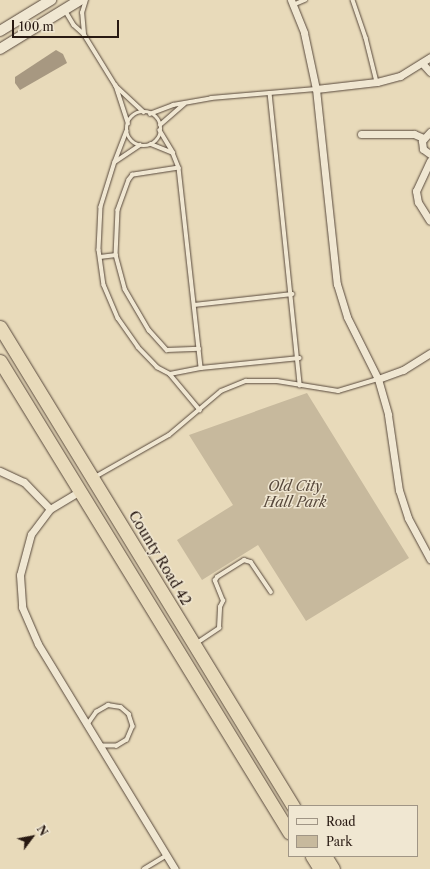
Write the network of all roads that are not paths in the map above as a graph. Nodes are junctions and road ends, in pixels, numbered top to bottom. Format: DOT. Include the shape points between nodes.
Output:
graph roads {
  1 [pos="51,0"];
  2 [pos="80,0"];
  3 [pos="86,0"];
  4 [pos="305,0"];
  5 [pos="353,0"];
  6 [pos="292,2"];
  7 [pos="41,4"];
  8 [pos="64,5"];
  9 [pos="0,31"];
  10 [pos="84,34"];
  11 [pos="0,49"];
  12 [pos="430,57"];
  13 [pos="422,63"];
  14 [pos="430,72"];
  15 [pos="377,82"];
  16 [pos="116,86"];
  17 [pos="316,89"];
  18 [pos="270,93"];
  19 [pos="184,104"];
  20 [pos="144,112"];
  21 [pos="150,114"];
  22 [pos="128,124"];
  23 [pos="160,125"];
  24 [pos="127,130"];
  25 [pos="160,131"];
  26 [pos="430,132"];
  27 [pos="361,134"];
  28 [pos="423,138"];
  29 [pos="151,144"];
  30 [pos="140,145"];
  31 [pos="173,152"];
  32 [pos="430,154"];
  33 [pos="430,161"];
  34 [pos="115,162"];
  35 [pos="179,168"];
  36 [pos="430,221"];
  37 [pos="116,255"];
  38 [pos="100,257"];
  39 [pos="292,294"];
  40 [pos="194,305"];
  41 [pos="0,327"];
  42 [pos="199,349"];
  43 [pos="430,353"];
  44 [pos="299,358"];
  45 [pos="0,360"];
  46 [pos="201,368"];
  47 [pos="170,374"];
  48 [pos="378,379"];
  49 [pos="300,385"];
  50 [pos="200,410"];
  51 [pos="0,470"];
  52 [pos="93,478"];
  53 [pos="80,492"];
  54 [pos="50,509"];
  55 [pos="430,558"];
  56 [pos="271,592"];
  57 [pos="181,622"];
  58 [pos="195,645"];
  59 [pos="87,725"];
  60 [pos="100,746"];
  61 [pos="239,750"];
  62 [pos="293,805"];
  63 [pos="288,817"];
  64 [pos="288,830"];
  65 [pos="167,855"];
  66 [pos="305,857"];
  67 [pos="313,857"];
  68 [pos="325,857"];
  69 [pos="144,869"];
  70 [pos="175,869"];
  71 [pos="312,869"];
  72 [pos="320,869"];
  73 [pos="333,869"];
  1 -- 7 [label="street"];
  2 -- 8 [label="street"];
  3 -- 10 [label="lane" via="82,13"];
  4 -- 6 [label="lane"];
  5 -- 15 [label="lane"];
  6 -- 17 [label="street" via="304,33"];
  7 -- 9 [label="street"];
  8 -- 10 [label="lane" via="74,25"];
  8 -- 11 [label="street"];
  10 -- 16 [label="lane"];
  12 -- 13 [label="street"];
  13 -- 14 [label="street"];
  13 -- 15 [label="street" via="400,76"];
  15 -- 17 [label="street"];
  16 -- 20 [label="lane"];
  16 -- 22 [label="lane"];
  17 -- 18 [label="lane"];
  17 -- 48 [label="street" via="337,284 347,318"];
  18 -- 19 [label="lane" via="211,98"];
  18 -- 39 [label="lane"];
  19 -- 21 [label="lane" via="173,105"];
  19 -- 23 [label="lane"];
  20 -- 21 [label="lane"];
  20 -- 22 [label="lane" via="134,116"];
  21 -- 23 [label="lane"];
  22 -- 24 [label="lane"];
  23 -- 25 [label="lane"];
  24 -- 30 [label="lane" via="131,140"];
  24 -- 34 [label="lane"];
  25 -- 29 [label="lane"];
  25 -- 31 [label="lane"];
  26 -- 28 [label="street"];
  27 -- 28 [label="street" via="414,134"];
  28 -- 32 [label="street" via="423,149"];
  29 -- 30 [label="lane"];
  29 -- 31 [label="lane"];
  30 -- 34 [label="lane"];
  31 -- 35 [label="lane"];
  33 -- 36 [label="street" via="416,191 418,202"];
  34 -- 38 [label="lane" via="101,207"];
  35 -- 37 [label="lane" via="133,176 129,180 118,210"];
  35 -- 40 [label="lane"];
  37 -- 38 [label="lane"];
  37 -- 42 [label="lane" via="125,289 149,330 167,350"];
  38 -- 47 [label="lane" via="104,285 118,318 138,347 157,367"];
  39 -- 40 [label="lane"];
  39 -- 44 [label="lane"];
  40 -- 42 [label="lane"];
  41 -- 52 [label="highway, County Road 42"];
  42 -- 46 [label="lane"];
  43 -- 48 [label="street" via="403,370"];
  44 -- 46 [label="lane"];
  44 -- 49 [label="lane"];
  45 -- 52 [label="highway" via="25,388 77,471 88,480"];
  45 -- 53 [label="highway"];
  46 -- 47 [label="lane"];
  47 -- 50 [label="lane"];
  48 -- 49 [label="lane" via="338,391"];
  48 -- 55 [label="street" via="388,415 399,490 408,518"];
  49 -- 50 [label="lane" via="277,381 246,381 221,390"];
  50 -- 52 [label="lane" via="170,435"];
  51 -- 54 [label="street" via="24,482"];
  52 -- 57 [label="highway, County Road 42"];
  53 -- 54 [label="street"];
  53 -- 57 [label="highway" via="87,490 91,494 151,590"];
  53 -- 61 [label="highway"];
  54 -- 59 [label="street" via="39,521 27,543 20,575 22,607 38,644"];
  56 -- 58 [label="lane" via="251,562 244,560 217,577 215,580 223,601 220,606 219,628"];
  57 -- 58 [label="highway, County Road 42"];
  58 -- 62 [label="highway, County Road 42"];
  59 -- 60 [label="street"];
  59 -- 60 [label="lane" via="96,712 108,705 121,707 129,714 133,726 126,740 117,746"];
  60 -- 65 [label="street"];
  61 -- 63 [label="highway" via="258,772"];
  61 -- 64 [label="highway"];
  65 -- 69 [label="lane"];
  65 -- 70 [label="street"];
  66 -- 71 [label="highway"];
  67 -- 72 [label="highway"];
  68 -- 73 [label="highway"];
}
